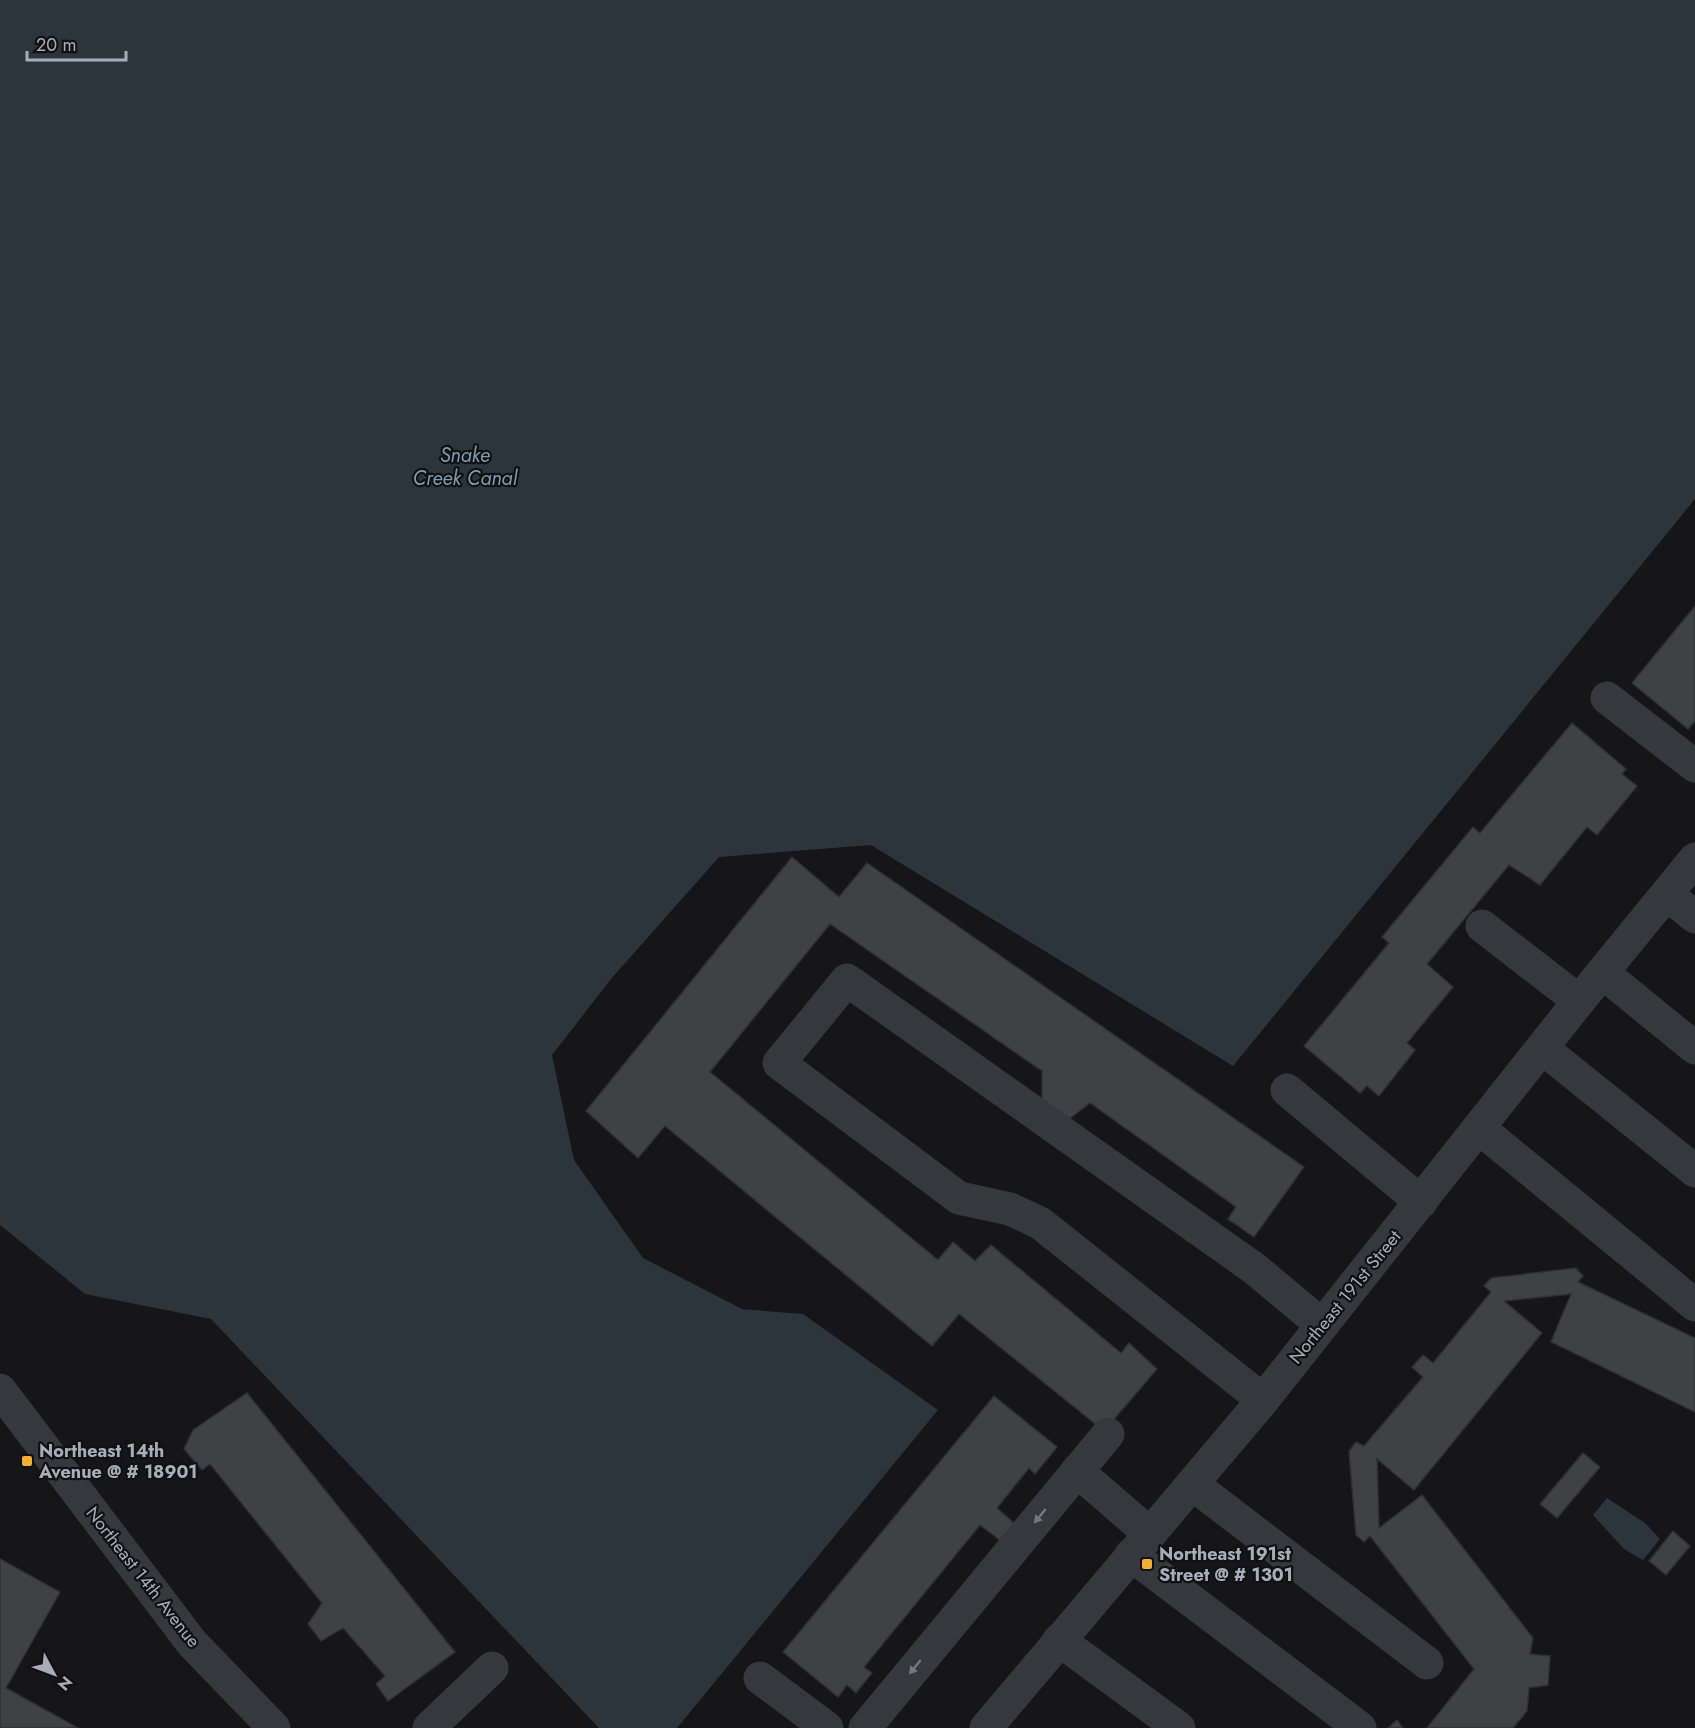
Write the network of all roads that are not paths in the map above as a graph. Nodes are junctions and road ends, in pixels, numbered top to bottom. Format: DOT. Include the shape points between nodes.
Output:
graph roads {
  1 [pos="1607,698"];
  2 [pos="1695,765"];
  3 [pos="1695,859"];
  4 [pos="1666,894"];
  5 [pos="1695,916"];
  6 [pos="1482,926"];
  7 [pos="1603,973"];
  8 [pos="1579,1001"];
  9 [pos="1542,1048"];
  10 [pos="1695,1048"];
  11 [pos="1287,1090"];
  12 [pos="1479,1128"];
  13 [pos="1695,1171"];
  14 [pos="1420,1202"];
  15 [pos="1695,1305"];
  16 [pos="1322,1325"];
  17 [pos="0,1390"];
  18 [pos="1263,1400"];
  19 [pos="1108,1434"];
  20 [pos="1077,1471"];
  21 [pos="1192,1484"];
  22 [pos="1141,1544"];
  23 [pos="1059,1640"];
  24 [pos="1427,1663"];
  25 [pos="492,1668"];
  26 [pos="760,1678"];
  27 [pos="1000,1723"];
  28 [pos="274,1728"];
  29 [pos="429,1728"];
  30 [pos="827,1728"];
  31 [pos="865,1728"];
  32 [pos="1179,1728"];
  33 [pos="1360,1728"];
  1 -- 2 [label="street"];
  3 -- 4 [label="street, Northeast 191st Street"];
  4 -- 5 [label="street"];
  4 -- 7 [label="street, Northeast 191st Street"];
  6 -- 8 [label="street"];
  7 -- 8 [label="street, Northeast 191st Street"];
  7 -- 10 [label="street"];
  8 -- 9 [label="street, Northeast 191st Street"];
  9 -- 12 [label="street, Northeast 191st Street"];
  9 -- 13 [label="street"];
  11 -- 14 [label="street"];
  12 -- 14 [label="street, Northeast 191st Street"];
  12 -- 15 [label="street"];
  14 -- 16 [label="street, Northeast 191st Street"];
  16 -- 18 [label="street, Northeast 191st Street"];
  16 -- 18 [label="street" via="1255,1269 847,980 779,1063 959,1198 1010,1209 1040,1223"];
  17 -- 28 [label="street, Northeast 14th Avenue" via="192,1642"];
  18 -- 21 [label="street, Northeast 191st Street"];
  19 -- 20 [label="street"];
  20 -- 22 [label="street"];
  20 -- 31 [label="street, one-way"];
  21 -- 22 [label="street, Northeast 191st Street"];
  21 -- 24 [label="street"];
  22 -- 23 [label="street, Northeast 191st Street"];
  22 -- 33 [label="street"];
  23 -- 27 [label="street, Northeast 191st Street"];
  23 -- 32 [label="street"];
  25 -- 29 [label="street"];
  26 -- 30 [label="street"];
}
